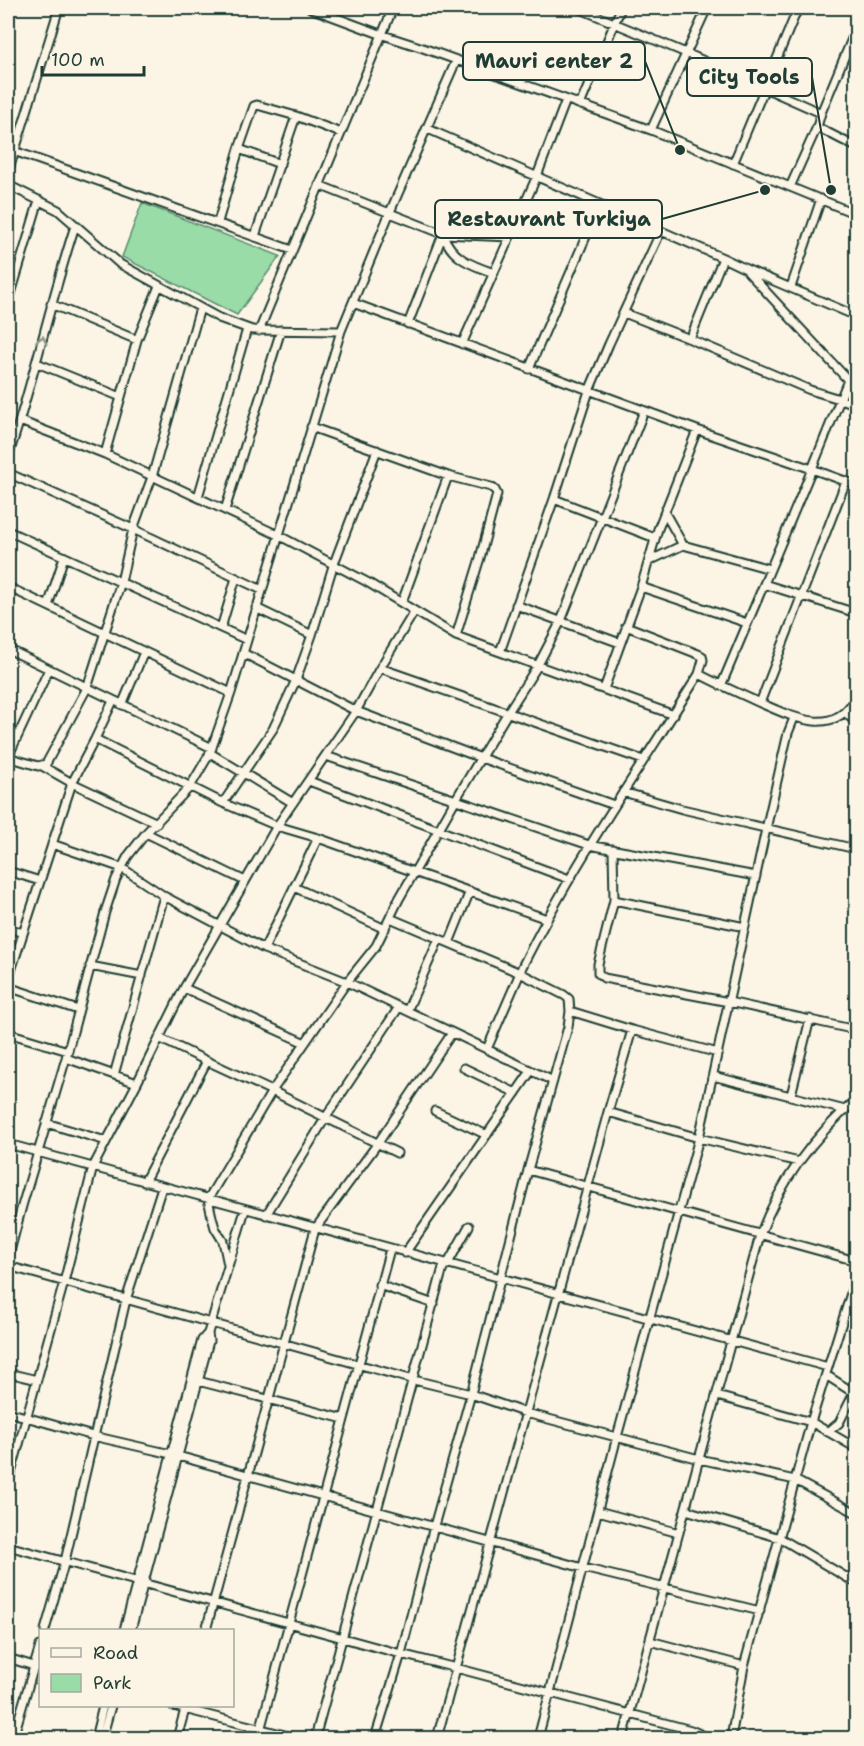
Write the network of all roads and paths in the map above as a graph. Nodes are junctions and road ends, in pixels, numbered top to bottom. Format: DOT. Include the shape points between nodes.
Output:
graph roads {
  1 [pos="59,8"];
  2 [pos="310,8"];
  3 [pos="393,8"];
  4 [pos="578,8"];
  5 [pos="621,8"];
  6 [pos="707,8"];
  7 [pos="798,8"];
  8 [pos="614,23"];
  9 [pos="856,29"];
  10 [pos="380,34"];
  11 [pos="849,48"];
  12 [pos="856,52"];
  13 [pos="686,53"];
  14 [pos="456,61"];
  15 [pos="764,88"];
  16 [pos="566,100"];
  17 [pos="580,105"];
  18 [pos="821,113"];
  19 [pos="296,116"];
  20 [pos="817,127"];
  21 [pos="428,129"];
  22 [pos="651,130"];
  23 [pos="341,133"];
  24 [pos="856,147"];
  25 [pos="239,149"];
  26 [pos="14,151"];
  27 [pos="280,164"];
  28 [pos="733,164"];
  29 [pos="8,173"];
  30 [pos="537,176"];
  31 [pos="8,185"];
  32 [pos="320,185"];
  33 [pos="790,187"];
  34 [pos="821,199"];
  35 [pos="39,200"];
  36 [pos="600,204"];
  37 [pos="390,212"];
  38 [pos="856,214"];
  39 [pos="218,222"];
  40 [pos="75,226"];
  41 [pos="662,231"];
  42 [pos="443,234"];
  43 [pos="255,236"];
  44 [pos="510,237"];
  45 [pos="292,250"];
  46 [pos="723,258"];
  47 [pos="746,269"];
  48 [pos="494,273"];
  49 [pos="159,286"];
  50 [pos="791,287"];
  51 [pos="9,291"];
  52 [pos="353,303"];
  53 [pos="8,304"];
  54 [pos="51,304"];
  55 [pos="200,308"];
  56 [pos="624,313"];
  57 [pos="856,316"];
  58 [pos="408,324"];
  59 [pos="247,329"];
  60 [pos="281,330"];
  61 [pos="259,331"];
  62 [pos="341,331"];
  63 [pos="690,339"];
  64 [pos="137,340"];
  65 [pos="462,344"];
  66 [pos="37,363"];
  67 [pos="529,369"];
  68 [pos="589,391"];
  69 [pos="121,397"];
  70 [pos="842,399"];
  71 [pos="856,404"];
  72 [pos="644,411"];
  73 [pos="20,421"];
  74 [pos="311,427"];
  75 [pos="697,430"];
  76 [pos="377,450"];
  77 [pos="105,454"];
  78 [pos="8,456"];
  79 [pos="812,469"];
  80 [pos="8,473"];
  81 [pos="448,476"];
  82 [pos="152,477"];
  83 [pos="846,481"];
  84 [pos="856,485"];
  85 [pos="198,497"];
  86 [pos="554,499"];
  87 [pos="225,510"];
  88 [pos="665,513"];
  89 [pos="602,518"];
  90 [pos="133,529"];
  91 [pos="8,531"];
  92 [pos="278,535"];
  93 [pos="655,538"];
  94 [pos="683,545"];
  95 [pos="64,556"];
  96 [pos="649,561"];
  97 [pos="333,566"];
  98 [pos="770,569"];
  99 [pos="236,578"];
  100 [pos="121,582"];
  101 [pos="764,584"];
  102 [pos="8,587"];
  103 [pos="640,587"];
  104 [pos="262,590"];
  105 [pos="801,595"];
  106 [pos="402,602"];
  107 [pos="516,605"];
  108 [pos="48,606"];
  109 [pos="256,608"];
  110 [pos="414,612"];
  111 [pos="856,613"];
  112 [pos="561,621"];
  113 [pos="747,623"];
  114 [pos="626,626"];
  115 [pos="221,628"];
  116 [pos="106,633"];
  117 [pos="312,635"];
  118 [pos="456,636"];
  119 [pos="247,640"];
  120 [pos="620,643"];
  121 [pos="8,649"];
  122 [pos="144,651"];
  123 [pos="500,651"];
  124 [pos="243,653"];
  125 [pos="538,665"];
  126 [pos="380,668"];
  127 [pos="49,669"];
  128 [pos="699,674"];
  129 [pos="296,680"];
  130 [pos="721,686"];
  131 [pos="87,688"];
  132 [pos="604,689"];
  133 [pos="231,693"];
  134 [pos="856,696"];
  135 [pos="113,701"];
  136 [pos="760,703"];
  137 [pos="122,705"];
  138 [pos="356,711"];
  139 [pos="508,712"];
  140 [pos="845,712"];
  141 [pos="674,714"];
  142 [pos="794,718"];
  143 [pos="856,723"];
  144 [pos="94,739"];
  145 [pos="211,751"];
  146 [pos="326,756"];
  147 [pos="8,757"];
  148 [pos="481,758"];
  149 [pos="643,760"];
  150 [pos="42,766"];
  151 [pos="242,773"];
  152 [pos="309,781"];
  153 [pos="72,783"];
  154 [pos="190,787"];
  155 [pos="623,792"];
  156 [pos="456,799"];
  157 [pos="223,803"];
  158 [pos="293,803"];
  159 [pos="614,805"];
  160 [pos="156,823"];
  161 [pos="277,826"];
  162 [pos="766,829"];
  163 [pos="438,830"];
  164 [pos="146,833"];
  165 [pos="318,838"];
  166 [pos="52,844"];
  167 [pos="589,845"];
  168 [pos="613,849"];
  169 [pos="856,849"];
  170 [pos="122,868"];
  171 [pos="8,871"];
  172 [pos="415,872"];
  173 [pos="756,876"];
  174 [pos="569,879"];
  175 [pos="245,880"];
  176 [pos="40,881"];
  177 [pos="294,887"];
  178 [pos="470,891"];
  179 [pos="165,896"];
  180 [pos="614,900"];
  181 [pos="390,918"];
  182 [pos="547,919"];
  183 [pos="219,926"];
  184 [pos="745,927"];
  185 [pos="8,928"];
  186 [pos="385,929"];
  187 [pos="23,933"];
  188 [pos="439,939"];
  189 [pos="449,943"];
  190 [pos="264,949"];
  191 [pos="90,966"];
  192 [pos="520,972"];
  193 [pos="142,976"];
  194 [pos="8,980"];
  195 [pos="347,982"];
  196 [pos="8,987"];
  197 [pos="184,988"];
  198 [pos="729,1002"];
  199 [pos="399,1007"];
  200 [pos="78,1010"];
  201 [pos="407,1011"];
  202 [pos="570,1011"];
  203 [pos="810,1019"];
  204 [pos="632,1030"];
  205 [pos="856,1030"];
  206 [pos="8,1033"];
  207 [pos="452,1033"];
  208 [pos="159,1038"];
  209 [pos="304,1043"];
  210 [pos="487,1049"];
  211 [pos="718,1053"];
  212 [pos="67,1054"];
  213 [pos="207,1061"];
  214 [pos="464,1068"];
  215 [pos="531,1071"];
  216 [pos="114,1075"];
  217 [pos="713,1076"];
  218 [pos="553,1081"];
  219 [pos="137,1083"];
  220 [pos="272,1090"];
  221 [pos="516,1093"];
  222 [pos="791,1095"];
  223 [pos="856,1100"];
  224 [pos="845,1110"];
  225 [pos="435,1111"];
  226 [pos="608,1112"];
  227 [pos="326,1117"];
  228 [pos="46,1123"];
  229 [pos="487,1135"];
  230 [pos="699,1138"];
  231 [pos="106,1141"];
  232 [pos="378,1143"];
  233 [pos="8,1144"];
  234 [pos="38,1153"];
  235 [pos="397,1153"];
  236 [pos="799,1162"];
  237 [pos="93,1167"];
  238 [pos="528,1170"];
  239 [pos="144,1182"];
  240 [pos="162,1187"];
  241 [pos="587,1187"];
  242 [pos="208,1199"];
  243 [pos="245,1209"];
  244 [pos="679,1212"];
  245 [pos="266,1215"];
  246 [pos="469,1226"];
  247 [pos="315,1229"];
  248 [pos="760,1235"];
  249 [pos="390,1249"];
  250 [pos="405,1253"];
  251 [pos="8,1259"];
  252 [pos="856,1261"];
  253 [pos="446,1264"];
  254 [pos="228,1265"];
  255 [pos="8,1266"];
  256 [pos="856,1277"];
  257 [pos="500,1279"];
  258 [pos="64,1282"];
  259 [pos="380,1285"];
  260 [pos="558,1295"];
  261 [pos="126,1300"];
  262 [pos="434,1304"];
  263 [pos="649,1319"];
  264 [pos="211,1323"];
  265 [pos="208,1333"];
  266 [pos="731,1342"];
  267 [pos="284,1343"];
  268 [pos="358,1364"];
  269 [pos="828,1367"];
  270 [pos="8,1373"];
  271 [pos="826,1375"];
  272 [pos="37,1380"];
  273 [pos="414,1380"];
  274 [pos="198,1381"];
  275 [pos="855,1391"];
  276 [pos="471,1394"];
  277 [pos="717,1396"];
  278 [pos="269,1399"];
  279 [pos="8,1412"];
  280 [pos="526,1413"];
  281 [pos="27,1417"];
  282 [pos="344,1419"];
  283 [pos="811,1422"];
  284 [pos="828,1432"];
  285 [pos="93,1436"];
  286 [pos="617,1437"];
  287 [pos="856,1448"];
  288 [pos="175,1455"];
  289 [pos="699,1460"];
  290 [pos="248,1476"];
  291 [pos="795,1480"];
  292 [pos="8,1484"];
  293 [pos="323,1497"];
  294 [pos="686,1510"];
  295 [pos="377,1511"];
  296 [pos="598,1511"];
  297 [pos="856,1513"];
  298 [pos="434,1526"];
  299 [pos="679,1533"];
  300 [pos="780,1538"];
  301 [pos="490,1542"];
  302 [pos="8,1546"];
  303 [pos="64,1561"];
  304 [pos="582,1568"];
  305 [pos="140,1582"];
  306 [pos="856,1584"];
  307 [pos="664,1587"];
  308 [pos="214,1602"];
  309 [pos="760,1611"];
  310 [pos="289,1622"];
  311 [pos="45,1629"];
  312 [pos="124,1629"];
  313 [pos="131,1629"];
  314 [pos="206,1629"];
  315 [pos="341,1637"];
  316 [pos="650,1641"];
  317 [pos="401,1654"];
  318 [pos="8,1658"];
  319 [pos="744,1666"];
  320 [pos="38,1667"];
  321 [pos="456,1668"];
  322 [pos="550,1694"];
  323 [pos="103,1707"];
  324 [pos="111,1707"];
  325 [pos="185,1707"];
  326 [pos="630,1715"];
  327 [pos="260,1729"];
  328 [pos="690,1735"];
  329 [pos="14,1738"];
  330 [pos="94,1738"];
  331 [pos="102,1738"];
  332 [pos="177,1738"];
  333 [pos="258,1738"];
  334 [pos="296,1738"];
  335 [pos="315,1738"];
  336 [pos="375,1738"];
  337 [pos="437,1738"];
  338 [pos="538,1738"];
  339 [pos="623,1738"];
  340 [pos="709,1738"];
  341 [pos="731,1738"];
  1 -- 26 [label="street"];
  2 -- 10 [label="street"];
  3 -- 10 [label="street"];
  4 -- 8 [label="street"];
  5 -- 8 [label="street"];
  6 -- 13 [label="street"];
  7 -- 15 [label="street"];
  8 -- 13 [label="street"];
  8 -- 17 [label="street"];
  9 -- 11 [label="street"];
  10 -- 14 [label="street"];
  10 -- 23 [label="street"];
  11 -- 12 [label="street"];
  11 -- 18 [label="street"];
  13 -- 15 [label="street"];
  13 -- 22 [label="street"];
  14 -- 16 [label="street"];
  14 -- 21 [label="street"];
  15 -- 18 [label="street"];
  15 -- 28 [label="street"];
  16 -- 17 [label="street"];
  16 -- 30 [label="street"];
  17 -- 22 [label="street"];
  18 -- 20 [label="street"];
  19 -- 23 [label="street"];
  19 -- 25 [label="street" via="254,106"];
  19 -- 27 [label="street"];
  20 -- 24 [label="street"];
  20 -- 33 [label="street"];
  21 -- 30 [label="street"];
  21 -- 37 [label="street"];
  22 -- 28 [label="street"];
  23 -- 32 [label="street"];
  25 -- 27 [label="street"];
  25 -- 39 [label="street"];
  26 -- 29 [label="street"];
  26 -- 39 [label="street"];
  27 -- 43 [label="street"];
  28 -- 33 [label="street"];
  30 -- 36 [label="street"];
  30 -- 44 [label="street"];
  31 -- 35 [label="street"];
  32 -- 37 [label="street"];
  32 -- 45 [label="street"];
  33 -- 34 [label="street"];
  34 -- 38 [label="street"];
  34 -- 50 [label="street"];
  35 -- 40 [label="street" via="58,210"];
  35 -- 51 [label="street"];
  36 -- 41 [label="street"];
  36 -- 67 [label="street"];
  37 -- 42 [label="street"];
  37 -- 52 [label="street"];
  39 -- 43 [label="street"];
  40 -- 49 [label="street" via="120,264"];
  40 -- 54 [label="street"];
  41 -- 46 [label="street"];
  41 -- 56 [label="street"];
  42 -- 44 [label="street"];
  42 -- 48 [label="street" via="448,247 462,260"];
  42 -- 58 [label="street"];
  43 -- 45 [label="street"];
  44 -- 48 [label="street"];
  45 -- 61 [label="street"];
  46 -- 47 [label="street"];
  46 -- 63 [label="street"];
  47 -- 50 [label="street"];
  47 -- 70 [label="street" via="848,380"];
  48 -- 65 [label="street"];
  49 -- 55 [label="street"];
  49 -- 64 [label="street"];
  50 -- 57 [label="street"];
  51 -- 53 [label="street"];
  52 -- 58 [label="street"];
  52 -- 62 [label="street"];
  54 -- 64 [label="street"];
  66 -- 54 [label="street, one-way"];
  55 -- 59 [label="street"];
  55 -- 82 [label="street"];
  56 -- 63 [label="street"];
  56 -- 68 [label="street"];
  58 -- 65 [label="street"];
  59 -- 61 [label="street"];
  59 -- 85 [label="street"];
  60 -- 61 [label="street"];
  60 -- 62 [label="street"];
  60 -- 87 [label="street"];
  62 -- 74 [label="street"];
  63 -- 70 [label="street" via="810,390"];
  64 -- 69 [label="street"];
  65 -- 67 [label="street"];
  66 -- 69 [label="street"];
  66 -- 73 [label="street"];
  67 -- 68 [label="street"];
  68 -- 72 [label="street"];
  68 -- 86 [label="street"];
  69 -- 77 [label="street"];
  70 -- 71 [label="street"];
  70 -- 79 [label="street"];
  72 -- 75 [label="street"];
  72 -- 89 [label="street"];
  73 -- 77 [label="street"];
  73 -- 78 [label="street"];
  74 -- 76 [label="street"];
  74 -- 92 [label="street"];
  75 -- 79 [label="street"];
  75 -- 88 [label="street"];
  76 -- 81 [label="street"];
  76 -- 97 [label="street"];
  77 -- 82 [label="street"];
  79 -- 83 [label="street"];
  79 -- 98 [label="street"];
  80 -- 90 [label="street"];
  81 -- 106 [label="street"];
  81 -- 118 [label="street" via="491,487 496,494"];
  82 -- 85 [label="street"];
  82 -- 90 [label="street"];
  83 -- 84 [label="street"];
  83 -- 105 [label="street"];
  85 -- 87 [label="street"];
  86 -- 89 [label="street"];
  86 -- 107 [label="street"];
  87 -- 92 [label="street"];
  88 -- 93 [label="street"];
  88 -- 94 [label="street"];
  89 -- 93 [label="street"];
  89 -- 112 [label="street"];
  90 -- 99 [label="street"];
  90 -- 100 [label="street"];
  91 -- 95 [label="street"];
  92 -- 97 [label="street"];
  92 -- 104 [label="street"];
  93 -- 96 [label="street"];
  94 -- 96 [label="street"];
  94 -- 98 [label="street"];
  95 -- 100 [label="street"];
  95 -- 108 [label="street"];
  96 -- 103 [label="street"];
  97 -- 106 [label="street"];
  97 -- 117 [label="street"];
  98 -- 101 [label="street"];
  99 -- 104 [label="street"];
  99 -- 115 [label="street"];
  100 -- 115 [label="street"];
  100 -- 116 [label="street"];
  101 -- 105 [label="street"];
  101 -- 113 [label="street"];
  102 -- 108 [label="street"];
  103 -- 113 [label="street"];
  103 -- 114 [label="street"];
  104 -- 109 [label="street"];
  105 -- 111 [label="street"];
  105 -- 136 [label="street"];
  106 -- 110 [label="street"];
  107 -- 112 [label="street"];
  107 -- 123 [label="street"];
  108 -- 116 [label="street"];
  109 -- 117 [label="street"];
  109 -- 119 [label="street"];
  110 -- 118 [label="street"];
  110 -- 126 [label="street"];
  112 -- 120 [label="street"];
  112 -- 125 [label="street"];
  113 -- 130 [label="street"];
  114 -- 120 [label="street"];
  114 -- 128 [label="street" via="702,656"];
  115 -- 119 [label="street"];
  116 -- 122 [label="street"];
  116 -- 131 [label="street"];
  117 -- 129 [label="street"];
  118 -- 123 [label="street"];
  119 -- 124 [label="street"];
  120 -- 132 [label="street"];
  121 -- 127 [label="street"];
  122 -- 133 [label="street"];
  122 -- 137 [label="street"];
  123 -- 125 [label="street"];
  124 -- 129 [label="street"];
  124 -- 133 [label="street"];
  125 -- 132 [label="street"];
  125 -- 139 [label="street"];
  126 -- 138 [label="street"];
  126 -- 139 [label="street"];
  127 -- 131 [label="street"];
  127 -- 147 [label="street"];
  128 -- 130 [label="street"];
  128 -- 141 [label="street"];
  129 -- 138 [label="street"];
  129 -- 151 [label="street" via="273,729"];
  130 -- 136 [label="street"];
  131 -- 135 [label="street"];
  131 -- 150 [label="street" via="49,761"];
  132 -- 141 [label="street"];
  133 -- 145 [label="street"];
  134 -- 140 [label="street"];
  135 -- 137 [label="street"];
  135 -- 144 [label="street"];
  136 -- 142 [label="street"];
  137 -- 145 [label="street"];
  138 -- 146 [label="street"];
  138 -- 148 [label="street"];
  139 -- 148 [label="street"];
  139 -- 149 [label="street"];
  140 -- 142 [label="street" via="826,721"];
  140 -- 143 [label="street"];
  141 -- 149 [label="street"];
  142 -- 162 [label="street"];
  144 -- 153 [label="street"];
  144 -- 154 [label="street"];
  145 -- 151 [label="street"];
  145 -- 154 [label="street"];
  146 -- 152 [label="street"];
  146 -- 156 [label="street"];
  147 -- 150 [label="street"];
  148 -- 156 [label="street"];
  148 -- 159 [label="street"];
  149 -- 155 [label="street"];
  150 -- 153 [label="street"];
  151 -- 157 [label="street"];
  151 -- 158 [label="street"];
  152 -- 158 [label="street"];
  152 -- 163 [label="street"];
  153 -- 160 [label="street"];
  153 -- 166 [label="street"];
  154 -- 157 [label="street"];
  154 -- 160 [label="street"];
  155 -- 159 [label="street"];
  155 -- 162 [label="street"];
  156 -- 163 [label="street"];
  156 -- 167 [label="street"];
  157 -- 161 [label="street"];
  158 -- 161 [label="street"];
  159 -- 167 [label="street"];
  160 -- 164 [label="street"];
  161 -- 165 [label="street"];
  161 -- 175 [label="street"];
  162 -- 169 [label="street"];
  162 -- 173 [label="street"];
  163 -- 172 [label="street"];
  163 -- 174 [label="street"];
  164 -- 170 [label="street"];
  164 -- 175 [label="street"];
  165 -- 172 [label="street"];
  165 -- 177 [label="street"];
  166 -- 170 [label="street"];
  166 -- 176 [label="street"];
  167 -- 168 [label="street"];
  167 -- 174 [label="street"];
  168 -- 173 [label="street"];
  168 -- 180 [label="street"];
  170 -- 179 [label="street"];
  170 -- 191 [label="street"];
  171 -- 176 [label="street"];
  172 -- 178 [label="street"];
  172 -- 181 [label="street"];
  173 -- 184 [label="street"];
  174 -- 182 [label="street"];
  175 -- 183 [label="street"];
  176 -- 187 [label="street"];
  177 -- 186 [label="street"];
  177 -- 190 [label="street"];
  178 -- 182 [label="street"];
  178 -- 189 [label="street"];
  179 -- 183 [label="street"];
  179 -- 193 [label="street"];
  180 -- 184 [label="street"];
  180 -- 198 [label="street" via="598,973 604,978"];
  181 -- 186 [label="street"];
  181 -- 188 [label="street"];
  182 -- 192 [label="street"];
  183 -- 190 [label="street"];
  183 -- 197 [label="street"];
  184 -- 198 [label="street"];
  185 -- 187 [label="street"];
  186 -- 195 [label="street"];
  187 -- 194 [label="street"];
  188 -- 189 [label="street"];
  188 -- 201 [label="street"];
  189 -- 192 [label="street"];
  190 -- 195 [label="street"];
  191 -- 193 [label="street"];
  191 -- 200 [label="street"];
  192 -- 202 [label="street" via="564,995"];
  192 -- 210 [label="street"];
  193 -- 216 [label="street"];
  195 -- 199 [label="street"];
  195 -- 209 [label="street"];
  196 -- 200 [label="street"];
  197 -- 208 [label="street"];
  197 -- 209 [label="street"];
  198 -- 203 [label="street"];
  198 -- 211 [label="street"];
  199 -- 201 [label="street"];
  199 -- 227 [label="street"];
  200 -- 212 [label="street"];
  201 -- 207 [label="street"];
  202 -- 204 [label="street"];
  202 -- 218 [label="street"];
  203 -- 205 [label="street"];
  203 -- 222 [label="street"];
  204 -- 211 [label="street"];
  204 -- 226 [label="street"];
  206 -- 212 [label="street"];
  207 -- 210 [label="street"];
  207 -- 232 [label="street"];
  208 -- 213 [label="street"];
  208 -- 219 [label="street"];
  209 -- 220 [label="street"];
  210 -- 215 [label="street"];
  211 -- 217 [label="street"];
  212 -- 216 [label="street"];
  212 -- 228 [label="street"];
  213 -- 220 [label="street"];
  213 -- 239 [label="street"];
  214 -- 221 [label="street"];
  215 -- 218 [label="street"];
  215 -- 221 [label="street"];
  216 -- 219 [label="street"];
  217 -- 222 [label="street"];
  217 -- 230 [label="street"];
  218 -- 238 [label="street"];
  219 -- 231 [label="street"];
  220 -- 227 [label="street"];
  220 -- 242 [label="street"];
  221 -- 229 [label="street"];
  222 -- 224 [label="street"];
  223 -- 224 [label="street"];
  224 -- 236 [label="street"];
  225 -- 229 [label="street"];
  226 -- 230 [label="street"];
  226 -- 241 [label="street"];
  227 -- 232 [label="street"];
  227 -- 245 [label="street"];
  228 -- 231 [label="street"];
  228 -- 234 [label="street"];
  229 -- 250 [label="street"];
  230 -- 236 [label="street"];
  230 -- 244 [label="street"];
  231 -- 237 [label="street"];
  232 -- 235 [label="street"];
  232 -- 247 [label="street"];
  233 -- 234 [label="street"];
  234 -- 237 [label="street"];
  234 -- 251 [label="street"];
  236 -- 248 [label="street"];
  237 -- 239 [label="street"];
  237 -- 258 [label="street"];
  238 -- 241 [label="street"];
  238 -- 257 [label="street"];
  239 -- 240 [label="street"];
  240 -- 242 [label="street"];
  240 -- 261 [label="street"];
  241 -- 244 [label="street"];
  241 -- 260 [label="street"];
  242 -- 243 [label="street"];
  242 -- 254 [label="street"];
  243 -- 245 [label="street"];
  243 -- 254 [label="street"];
  244 -- 248 [label="street"];
  244 -- 263 [label="street"];
  245 -- 247 [label="street"];
  246 -- 253 [label="street"];
  247 -- 249 [label="street"];
  247 -- 267 [label="street"];
  248 -- 252 [label="street"];
  248 -- 266 [label="street"];
  249 -- 250 [label="street"];
  249 -- 259 [label="street"];
  250 -- 253 [label="street"];
  253 -- 257 [label="street"];
  253 -- 262 [label="street"];
  254 -- 264 [label="street"];
  255 -- 258 [label="street"];
  256 -- 269 [label="street"];
  257 -- 260 [label="street"];
  257 -- 276 [label="street"];
  258 -- 261 [label="street"];
  258 -- 272 [label="street"];
  259 -- 262 [label="street"];
  259 -- 268 [label="street"];
  260 -- 263 [label="street"];
  260 -- 280 [label="street"];
  261 -- 264 [label="street"];
  261 -- 285 [label="street"];
  262 -- 273 [label="street"];
  263 -- 266 [label="street"];
  263 -- 286 [label="street"];
  264 -- 265 [label="street"];
  264 -- 267 [label="street"];
  265 -- 274 [label="street"];
  265 -- 288 [label="street" via="202,1340"];
  266 -- 269 [label="street"];
  266 -- 277 [label="street"];
  267 -- 268 [label="street"];
  267 -- 278 [label="street"];
  268 -- 273 [label="street"];
  268 -- 282 [label="street"];
  269 -- 271 [label="street"];
  270 -- 272 [label="street"];
  271 -- 275 [label="street"];
  271 -- 283 [label="street"];
  272 -- 281 [label="street"];
  273 -- 276 [label="street"];
  273 -- 295 [label="street"];
  274 -- 278 [label="street"];
  274 -- 288 [label="street"];
  275 -- 284 [label="street" via="839,1423"];
  276 -- 280 [label="street"];
  276 -- 298 [label="street"];
  277 -- 283 [label="street"];
  277 -- 289 [label="street"];
  278 -- 282 [label="street"];
  278 -- 290 [label="street"];
  279 -- 281 [label="street"];
  280 -- 286 [label="street"];
  280 -- 301 [label="street"];
  281 -- 285 [label="street"];
  281 -- 292 [label="street"];
  282 -- 293 [label="street"];
  283 -- 284 [label="street"];
  283 -- 291 [label="street"];
  284 -- 287 [label="street"];
  285 -- 288 [label="street"];
  285 -- 303 [label="street"];
  286 -- 289 [label="street"];
  286 -- 296 [label="street"];
  288 -- 290 [label="street"];
  288 -- 305 [label="street"];
  289 -- 291 [label="street"];
  289 -- 294 [label="street"];
  290 -- 293 [label="street"];
  290 -- 308 [label="street"];
  291 -- 297 [label="street"];
  291 -- 300 [label="street"];
  293 -- 295 [label="street"];
  293 -- 310 [label="street"];
  294 -- 299 [label="street"];
  294 -- 300 [label="street"];
  295 -- 298 [label="street"];
  295 -- 315 [label="street"];
  296 -- 299 [label="street"];
  296 -- 304 [label="street"];
  298 -- 301 [label="street"];
  298 -- 317 [label="street"];
  299 -- 307 [label="street"];
  300 -- 306 [label="street"];
  300 -- 309 [label="street"];
  301 -- 304 [label="street"];
  301 -- 321 [label="street"];
  302 -- 303 [label="street"];
  303 -- 305 [label="street"];
  303 -- 311 [label="street"];
  304 -- 307 [label="street"];
  304 -- 322 [label="street"];
  305 -- 308 [label="street"];
  305 -- 312 [label="street"];
  305 -- 313 [label="street"];
  307 -- 309 [label="street"];
  307 -- 316 [label="street"];
  308 -- 310 [label="street"];
  308 -- 314 [label="street"];
  309 -- 319 [label="street"];
  310 -- 315 [label="street"];
  310 -- 327 [label="street"];
  315 -- 317 [label="street"];
  315 -- 335 [label="street"];
  316 -- 319 [label="street"];
  316 -- 326 [label="street"];
  317 -- 321 [label="street"];
  317 -- 336 [label="street"];
  318 -- 320 [label="street"];
  319 -- 341 [label="street"];
  320 -- 329 [label="street"];
  321 -- 322 [label="street"];
  321 -- 337 [label="street"];
  322 -- 326 [label="street"];
  322 -- 338 [label="street"];
  323 -- 330 [label="street"];
  324 -- 331 [label="street"];
  325 -- 327 [label="street"];
  325 -- 332 [label="street"];
  326 -- 328 [label="street"];
  326 -- 339 [label="street"];
  327 -- 333 [label="street"];
  327 -- 334 [label="street"];
  328 -- 340 [label="street"];
}
